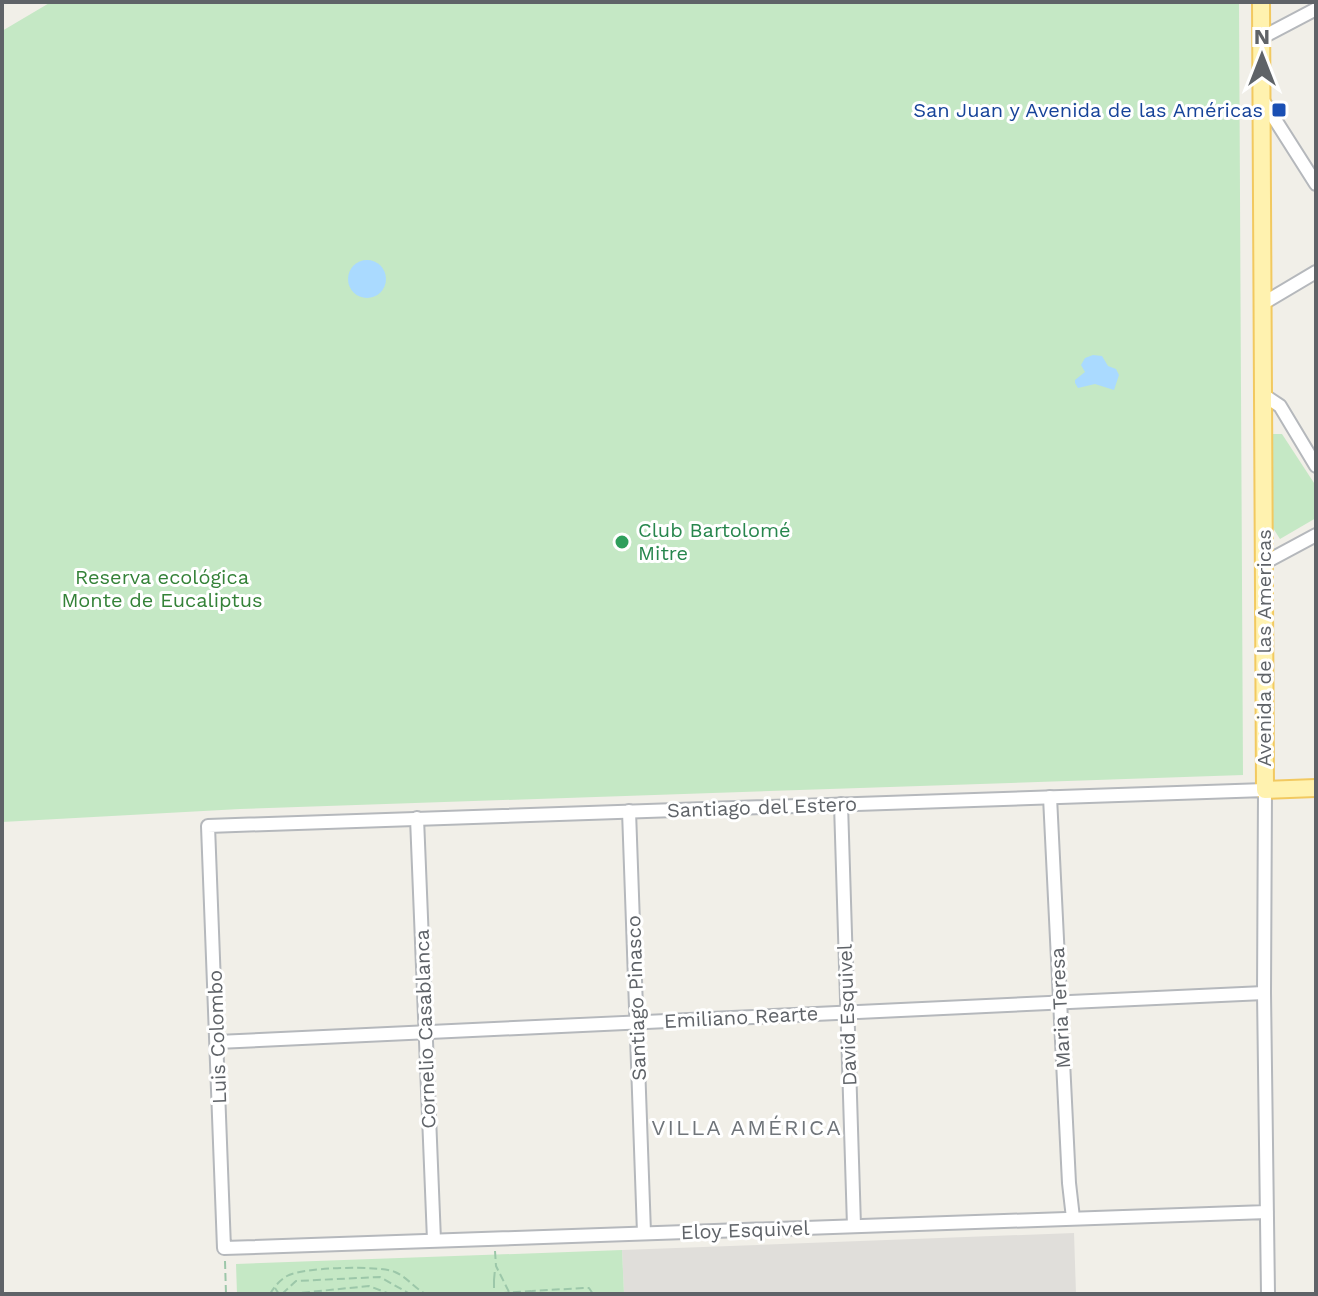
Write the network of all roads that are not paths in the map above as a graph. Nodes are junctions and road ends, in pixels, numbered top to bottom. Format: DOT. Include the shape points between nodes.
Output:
graph roads {
  1 [pos="1261,2"];
  2 [pos="1316,9"];
  3 [pos="1261,38"];
  4 [pos="1261,97"];
  5 [pos="1316,184"];
  6 [pos="1316,272"];
  7 [pos="1262,304"];
  8 [pos="1262,394"];
  9 [pos="1316,466"];
  10 [pos="1316,535"];
  11 [pos="1264,563"];
  12 [pos="1316,788"];
  13 [pos="1265,790"];
  14 [pos="1050,797"];
  15 [pos="841,804"];
  16 [pos="629,811"];
  17 [pos="417,818"];
  18 [pos="208,826"];
  19 [pos="1264,993"];
  20 [pos="1060,1002"];
  21 [pos="847,1012"];
  22 [pos="636,1022"];
  23 [pos="425,1032"];
  24 [pos="217,1042"];
  25 [pos="1267,1212"];
  26 [pos="1073,1218"];
  27 [pos="854,1226"];
  28 [pos="644,1233"];
  29 [pos="434,1240"];
  30 [pos="224,1248"];
  31 [pos="1268,1294"];
  1 -- 3 [label="main road, Avenida de las Americas"];
  2 -- 3 [label="street"];
  3 -- 4 [label="main road, Avenida de las Americas"];
  4 -- 5 [label="street"];
  4 -- 7 [label="main road, Avenida de las Americas"];
  6 -- 7 [label="street"];
  7 -- 8 [label="main road, Avenida de las Americas"];
  8 -- 9 [label="street" via="1280,406"];
  8 -- 11 [label="main road, Avenida de las Americas"];
  10 -- 11 [label="street"];
  11 -- 13 [label="main road, Avenida de las Americas"];
  12 -- 13 [label="main road, Santiago del Estero"];
  13 -- 14 [label="street, Santiago del Estero"];
  13 -- 19 [label="street, Avenida de las Americas"];
  14 -- 15 [label="street, Santiago del Estero"];
  14 -- 20 [label="street, Maria Teresa"];
  15 -- 16 [label="street, Santiago del Estero"];
  15 -- 21 [label="street, David Esquivel"];
  16 -- 17 [label="street, Santiago del Estero"];
  16 -- 22 [label="street, Santiago Pinasco"];
  17 -- 18 [label="street, Santiago del Estero"];
  17 -- 23 [label="street, Cornelio Casablanca"];
  18 -- 24 [label="street, Luis Colombo"];
  19 -- 20 [label="street, Emiliano Rearte"];
  19 -- 25 [label="street, Avenida de las Americas"];
  20 -- 21 [label="street, Emiliano Rearte"];
  20 -- 26 [label="street, Maria Teresa"];
  21 -- 22 [label="street, Emiliano Rearte"];
  21 -- 27 [label="street, David Esquivel"];
  22 -- 23 [label="street, Emiliano Rearte"];
  22 -- 28 [label="street, Santiago Pinasco"];
  23 -- 24 [label="street, Emiliano Rearte"];
  23 -- 29 [label="street, Cornelio Casablanca"];
  24 -- 30 [label="street, Luis Colombo"];
  25 -- 26 [label="street, Eloy Esquivel"];
  25 -- 31 [label="street, Avenida de las Americas"];
  26 -- 27 [label="street, Eloy Esquivel"];
  27 -- 28 [label="street, Eloy Esquivel"];
  28 -- 29 [label="street, Eloy Esquivel"];
  29 -- 30 [label="street, Eloy Esquivel"];
}
